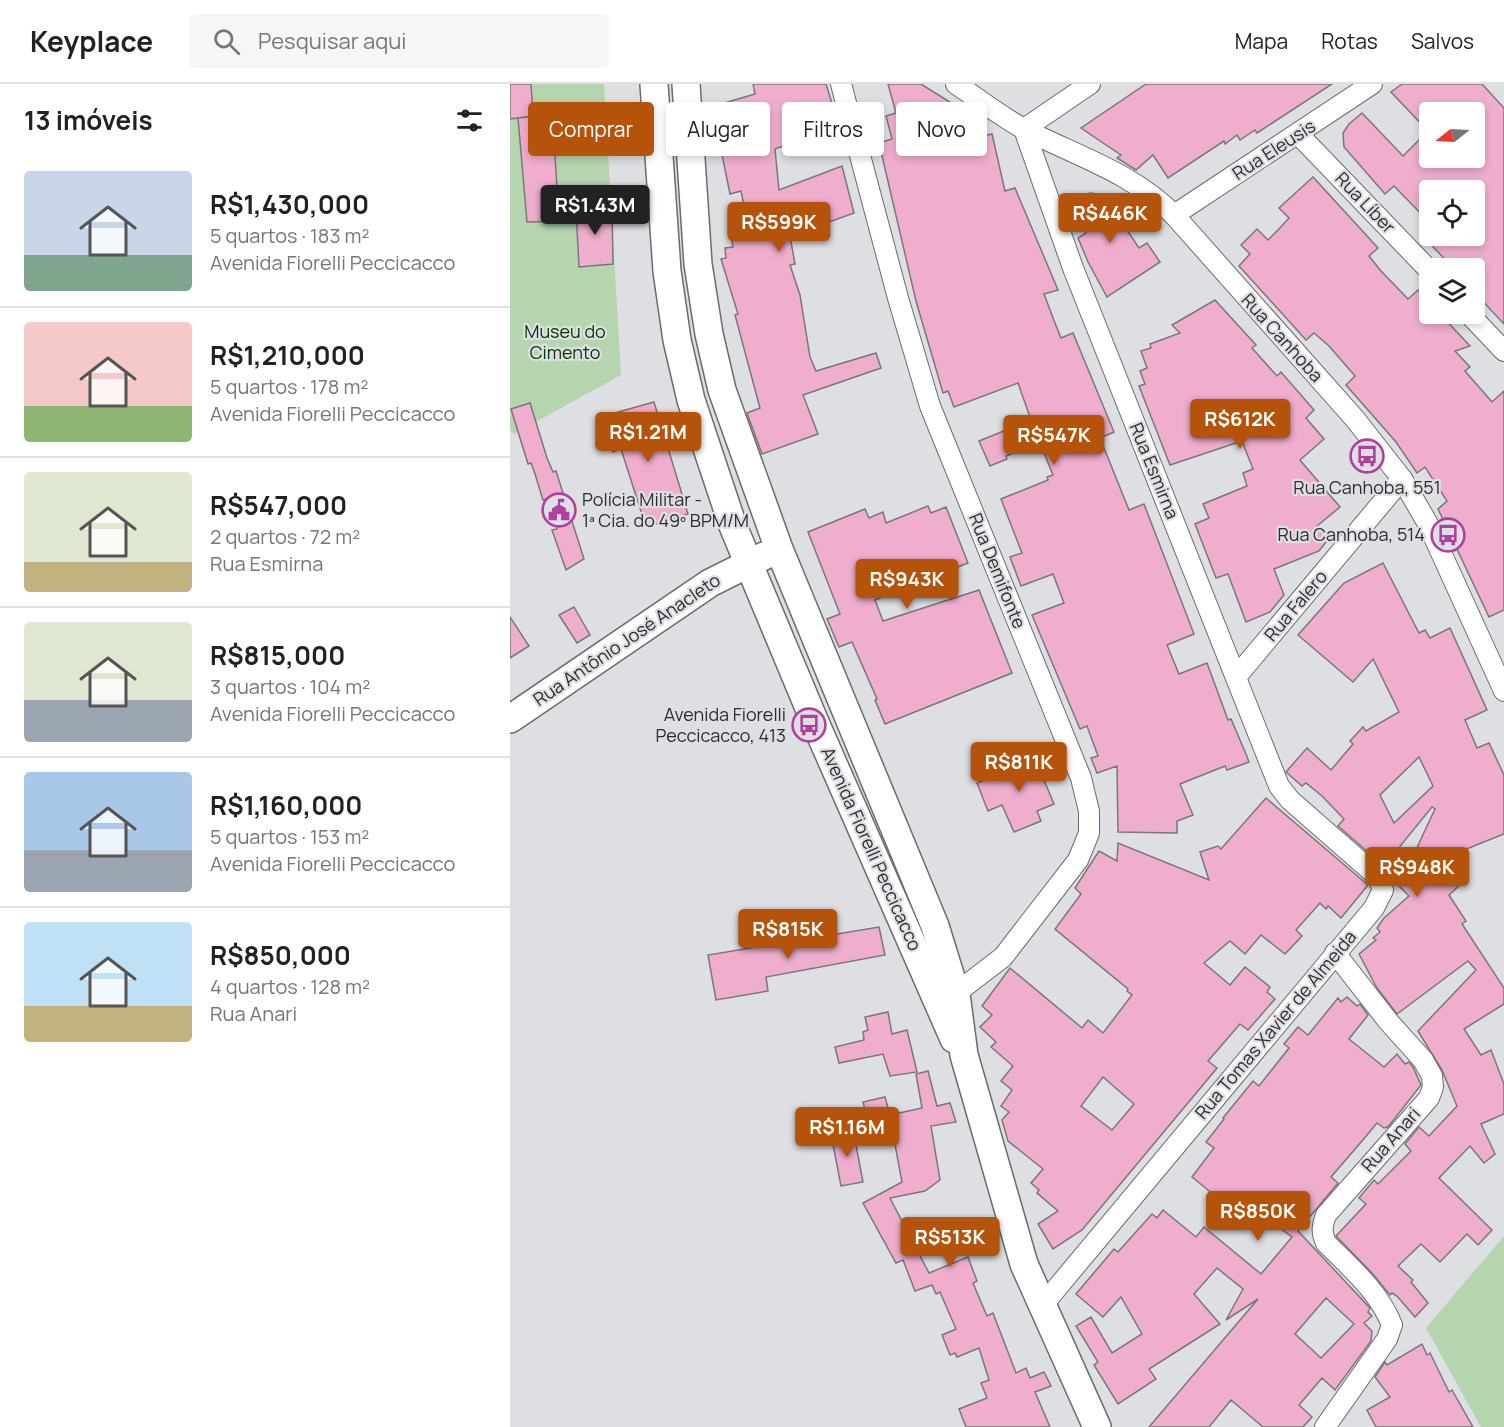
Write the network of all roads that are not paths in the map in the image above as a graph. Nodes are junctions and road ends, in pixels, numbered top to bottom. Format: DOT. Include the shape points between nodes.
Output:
graph roads {
  1 [pos="654,84"];
  2 [pos="686,84"];
  3 [pos="841,84"];
  4 [pos="956,84"];
  5 [pos="1090,84"];
  6 [pos="1372,84"];
  7 [pos="1024,129"];
  8 [pos="1299,135"];
  9 [pos="1174,215"];
  10 [pos="1419,260"];
  11 [pos="1478,324"];
  12 [pos="1504,351"];
  13 [pos="1402,479"];
  14 [pos="779,549"];
  15 [pos="749,564"];
  16 [pos="1236,677"];
  17 [pos="1504,691"];
  18 [pos="510,719"];
  19 [pos="1335,953"];
  20 [pos="947,1000"];
  21 [pos="1041,1307"];
  22 [pos="1331,1424"];
  23 [pos="1097,1427"];
  1 -- 15 [label="main road, Avenida Fiorelli Peccicacco" via="667,271 677,340 691,400"];
  2 -- 14 [label="main road, Avenida Fiorelli Peccicacco" via="698,264 708,334 722,390"];
  3 -- 20 [label="street, Rua Demifonte" via="897,298 930,406 1081,778 1089,811 1089,832 1078,860 1003,957"];
  4 -- 7 [label="street, Rua Canhoba"];
  5 -- 7 [label="street"];
  6 -- 8 [label="street, Rua Eleusis"];
  7 -- 9 [label="street, Rua Canhoba" via="1127,178"];
  7 -- 16 [label="street, Rua Esmirna" via="1073,268"];
  8 -- 9 [label="street, Rua Eleusis"];
  8 -- 10 [label="street, Rua Líber"];
  9 -- 13 [label="street, Rua Canhoba" via="1355,419"];
  11 -- 12 [label="street"];
  13 -- 16 [label="street, Rua Falero"];
  13 -- 17 [label="street, Rua Canhoba" via="1428,524"];
  14 -- 15 [label="main road, Rua Antônio José Anacleto"];
  14 -- 20 [label="main road, Avenida Fiorelli Peccicacco" via="935,927"];
  15 -- 18 [label="main road, Rua Antônio José Anacleto" via="710,583"];
  15 -- 20 [label="main road, Avenida Fiorelli Peccicacco"];
  16 -- 19 [label="street, Rua Tomas Xavier de Almeida" via="1279,786 1382,883 1382,897"];
  19 -- 21 [label="street, Rua Tomas Xavier de Almeida"];
  19 -- 22 [label="street, Rua Anari" via="1423,1060 1433,1087 1429,1098 1326,1215 1323,1224 1326,1243 1374,1293 1392,1325 1387,1339"];
  20 -- 21 [label="main road, Avenida Fiorelli Peccicacco" via="1024,1264"];
  21 -- 23 [label="main road, Avenida Fiorelli Peccicacco"];
}
